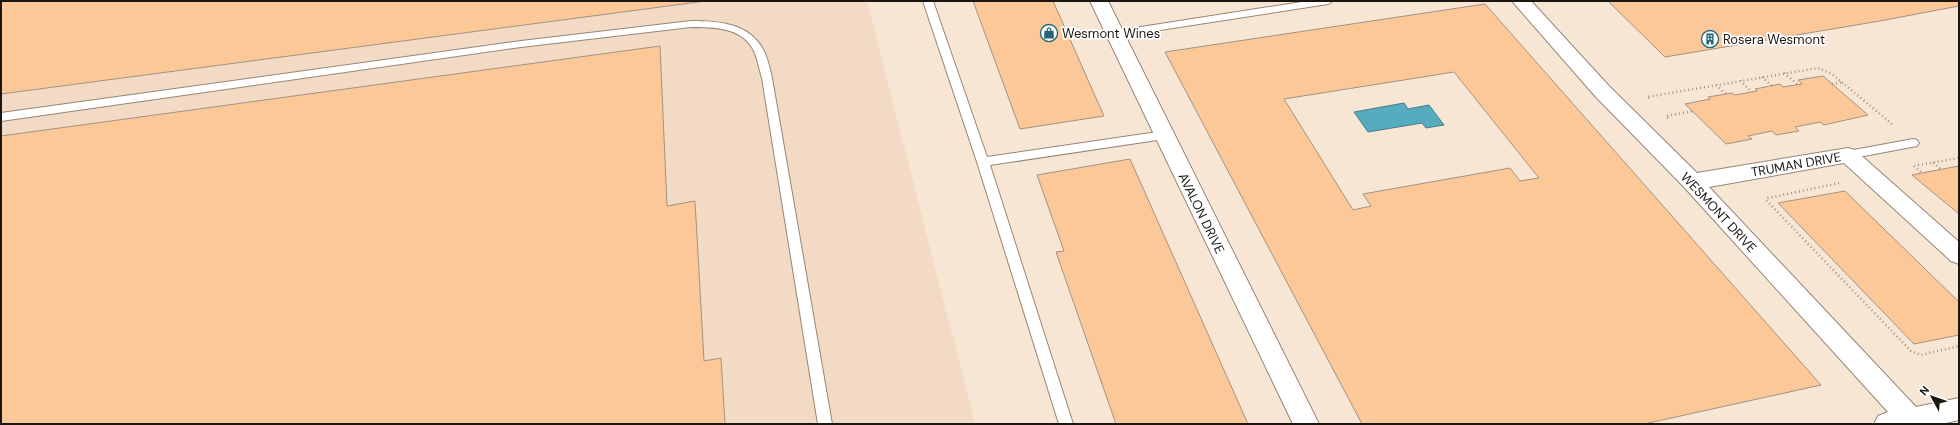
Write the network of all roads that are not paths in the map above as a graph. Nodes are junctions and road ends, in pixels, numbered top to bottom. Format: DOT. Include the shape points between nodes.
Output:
graph roads {
  1 [pos="928,1"];
  2 [pos="1099,1"];
  3 [pos="1328,1"];
  4 [pos="1520,1"];
  5 [pos="1115,34"];
  6 [pos="1,117"];
  7 [pos="1164,135"];
  8 [pos="1914,143"];
  9 [pos="1848,155"];
  10 [pos="983,162"];
  11 [pos="1692,182"];
  12 [pos="1959,256"];
  13 [pos="1959,409"];
  14 [pos="1904,422"];
  15 [pos="825,424"];
  16 [pos="1066,424"];
  17 [pos="1306,424"];
  1 -- 10 [label="lane"];
  2 -- 5 [label="street, AVALON DRIVE"];
  3 -- 5 [label="lane"];
  4 -- 11 [label="street, WESMONT DRIVE" via="1602,91"];
  5 -- 7 [label="street, AVALON DRIVE"];
  6 -- 15 [label="lane" via="521,44 691,24 731,27 744,33 758,48 767,78"];
  7 -- 10 [label="lane"];
  7 -- 17 [label="street, AVALON DRIVE"];
  8 -- 9 [label="lane"];
  9 -- 11 [label="street, TRUMAN DRIVE"];
  9 -- 12 [label="street, TRUMAN DRIVE"];
  10 -- 16 [label="lane"];
  11 -- 14 [label="street, WESMONT DRIVE"];
  13 -- 14 [label="street"];
}
